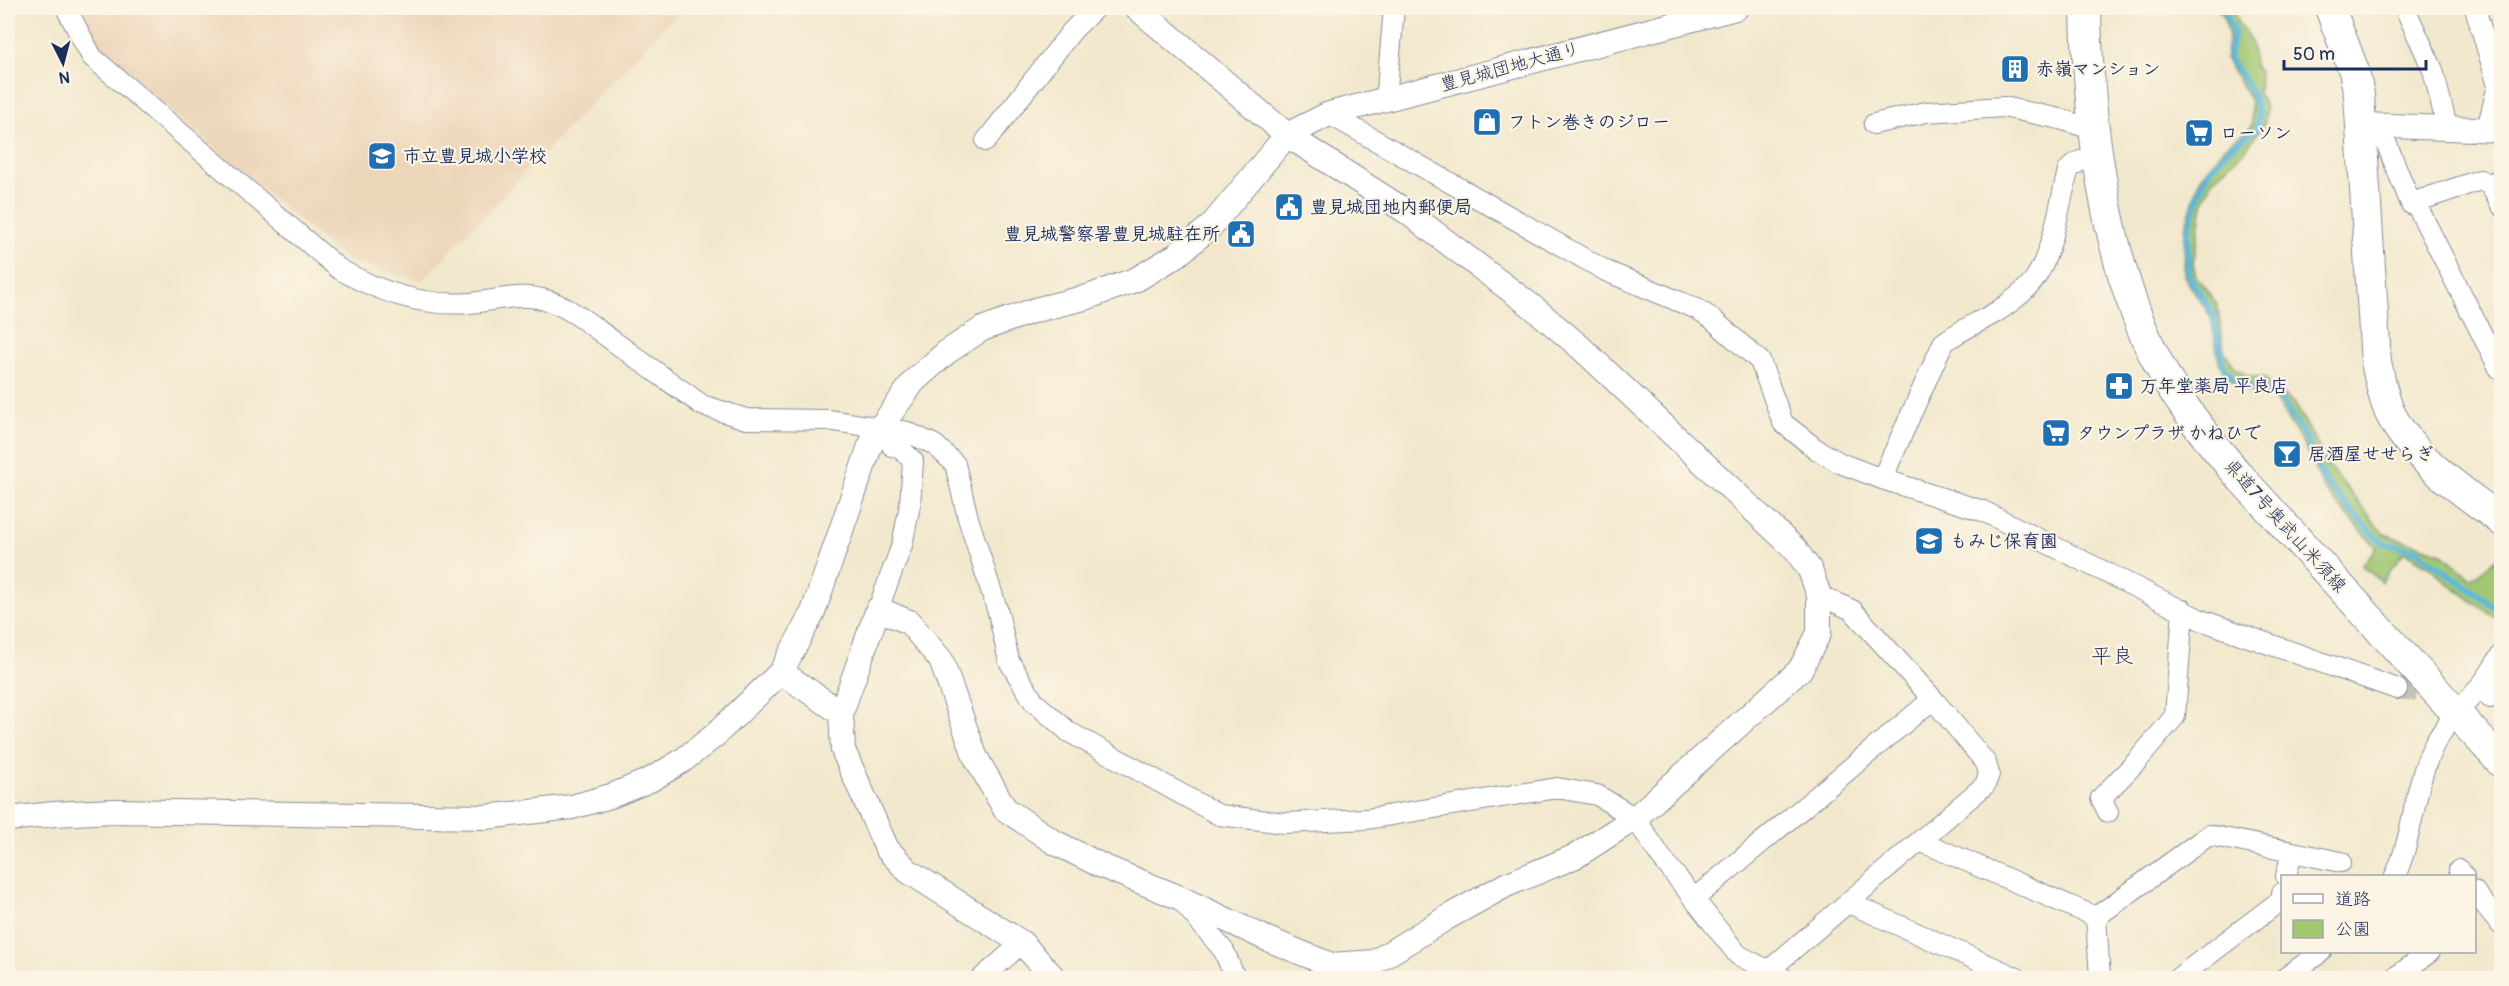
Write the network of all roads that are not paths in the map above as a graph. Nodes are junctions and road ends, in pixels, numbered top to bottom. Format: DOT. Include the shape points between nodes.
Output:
graph roads {
  1 [pos="66,8"];
  2 [pos="1095,8"];
  3 [pos="1137,8"];
  4 [pos="1394,8"];
  5 [pos="1736,8"];
  6 [pos="2086,8"];
  7 [pos="2330,8"];
  8 [pos="2405,8"];
  9 [pos="2475,8"];
  10 [pos="1386,100"];
  11 [pos="1329,114"];
  12 [pos="1874,123"];
  13 [pos="2371,125"];
  14 [pos="2447,127"];
  15 [pos="2494,130"];
  16 [pos="1287,135"];
  17 [pos="986,141"];
  18 [pos="2097,143"];
  19 [pos="2496,181"];
  20 [pos="2415,202"];
  21 [pos="2502,206"];
  22 [pos="2499,368"];
  23 [pos="886,437"];
  24 [pos="1882,479"];
  25 [pos="2502,521"];
  26 [pos="1819,595"];
  27 [pos="878,609"];
  28 [pos="2183,610"];
  29 [pos="2502,654"];
  30 [pos="781,672"];
  31 [pos="2397,689"];
  32 [pos="1933,699"];
  33 [pos="2457,712"];
  34 [pos="841,713"];
  35 [pos="2502,763"];
  36 [pos="2108,812"];
  37 [pos="1635,818"];
  38 [pos="8,819"];
  39 [pos="1920,840"];
  40 [pos="2292,852"];
  41 [pos="2341,862"];
  42 [pos="2286,875"];
  43 [pos="2395,875"];
  44 [pos="2476,894"];
  45 [pos="1179,897"];
  46 [pos="1694,899"];
  47 [pos="2281,900"];
  48 [pos="1850,903"];
  49 [pos="2481,912"];
  50 [pos="2096,917"];
  51 [pos="2502,926"];
  52 [pos="1022,943"];
  53 [pos="2318,953"];
  54 [pos="2427,953"];
  55 [pos="1776,975"];
  56 [pos="982,978"];
  57 [pos="1054,978"];
  58 [pos="1235,978"];
  59 [pos="2017,978"];
  60 [pos="2100,978"];
  61 [pos="2178,978"];
  62 [pos="2285,978"];
  63 [pos="2394,978"];
  1 -- 23 [label="street" via="92,57 331,262 366,285 440,304 519,296 544,299 577,315 702,405 746,419 828,420"];
  2 -- 17 [label="street" via="1072,31"];
  3 -- 16 [label="street"];
  4 -- 10 [label="street"];
  5 -- 10 [label="street, 豊見城団地大通り"];
  6 -- 18 [label="main road, 県道7号奥武山米須線"];
  7 -- 13 [label="main road"];
  8 -- 14 [label="street" via="2433,70"];
  9 -- 15 [label="street" via="2498,86"];
  10 -- 11 [label="street, 豊見城団地大通り"];
  11 -- 16 [label="street, 豊見城団地大通り"];
  11 -- 24 [label="street" via="1606,271 1711,318 1760,361 1783,423 1840,463"];
  12 -- 18 [label="street" via="1926,112 2004,107 2060,119"];
  13 -- 14 [label="street"];
  13 -- 20 [label="street" via="2411,204"];
  13 -- 25 [label="main road" via="2376,362 2383,393 2391,415 2425,458"];
  14 -- 15 [label="street"];
  16 -- 23 [label="street" via="1211,226 1177,255 1137,279 982,329 947,352 914,381"];
  16 -- 26 [label="street" via="1407,212 1580,347 1795,549 1810,570"];
  18 -- 24 [label="street" via="2068,171 2048,249 2036,277 1999,310 1943,344"];
  18 -- 33 [label="main road, 県道7号奥武山米須線" via="2123,274 2149,344 2171,386 2240,477"];
  19 -- 20 [label="street" via="2480,180"];
  19 -- 21 [label="street"];
  20 -- 22 [label="street"];
  23 -- 27 [label="street" via="913,461 902,545"];
  23 -- 30 [label="street" via="870,446 813,612"];
  23 -- 37 [label="street" via="907,432 935,445 955,464 1009,661 1034,702 1069,732 1219,815 1285,823 1367,819 1557,788 1598,795"];
  24 -- 28 [label="street" via="1983,511"];
  26 -- 32 [label="street" via="1852,610"];
  26 -- 37 [label="street" via="1819,633 1800,670"];
  27 -- 34 [label="street"];
  27 -- 45 [label="street" via="909,622 940,660 975,756 1005,809 1054,843"];
  28 -- 31 [label="street" via="2201,620"];
  28 -- 36 [label="street" via="2175,716 2101,798"];
  29 -- 33 [label="street" via="2482,685"];
  30 -- 34 [label="street"];
  30 -- 38 [label="street" via="682,761 631,788 572,807 486,817 112,811"];
  32 -- 39 [label="street" via="1986,763 1989,774 1985,785"];
  32 -- 46 [label="street"];
  33 -- 35 [label="main road, 県道7号奥武山米須線"];
  33 -- 43 [label="street" via="2433,747 2422,774 2405,852"];
  34 -- 52 [label="street" via="843,750 888,849 908,871"];
  37 -- 45 [label="street" via="1576,856 1506,885 1375,962 1331,965"];
  37 -- 46 [label="street"];
  39 -- 48 [label="street"];
  39 -- 50 [label="street"];
  40 -- 41 [label="street"];
  40 -- 42 [label="street"];
  40 -- 50 [label="street" via="2209,835"];
  44 -- 49 [label="street"];
  45 -- 58 [label="street" via="1224,951"];
  46 -- 55 [label="street" via="1738,954"];
  47 -- 61 [label="street"];
  48 -- 55 [label="street"];
  48 -- 59 [label="street"];
  49 -- 51 [label="street"];
  50 -- 60 [label="street"];
  52 -- 56 [label="street"];
  52 -- 57 [label="street"];
  53 -- 62 [label="street"];
  54 -- 63 [label="street"];
}
